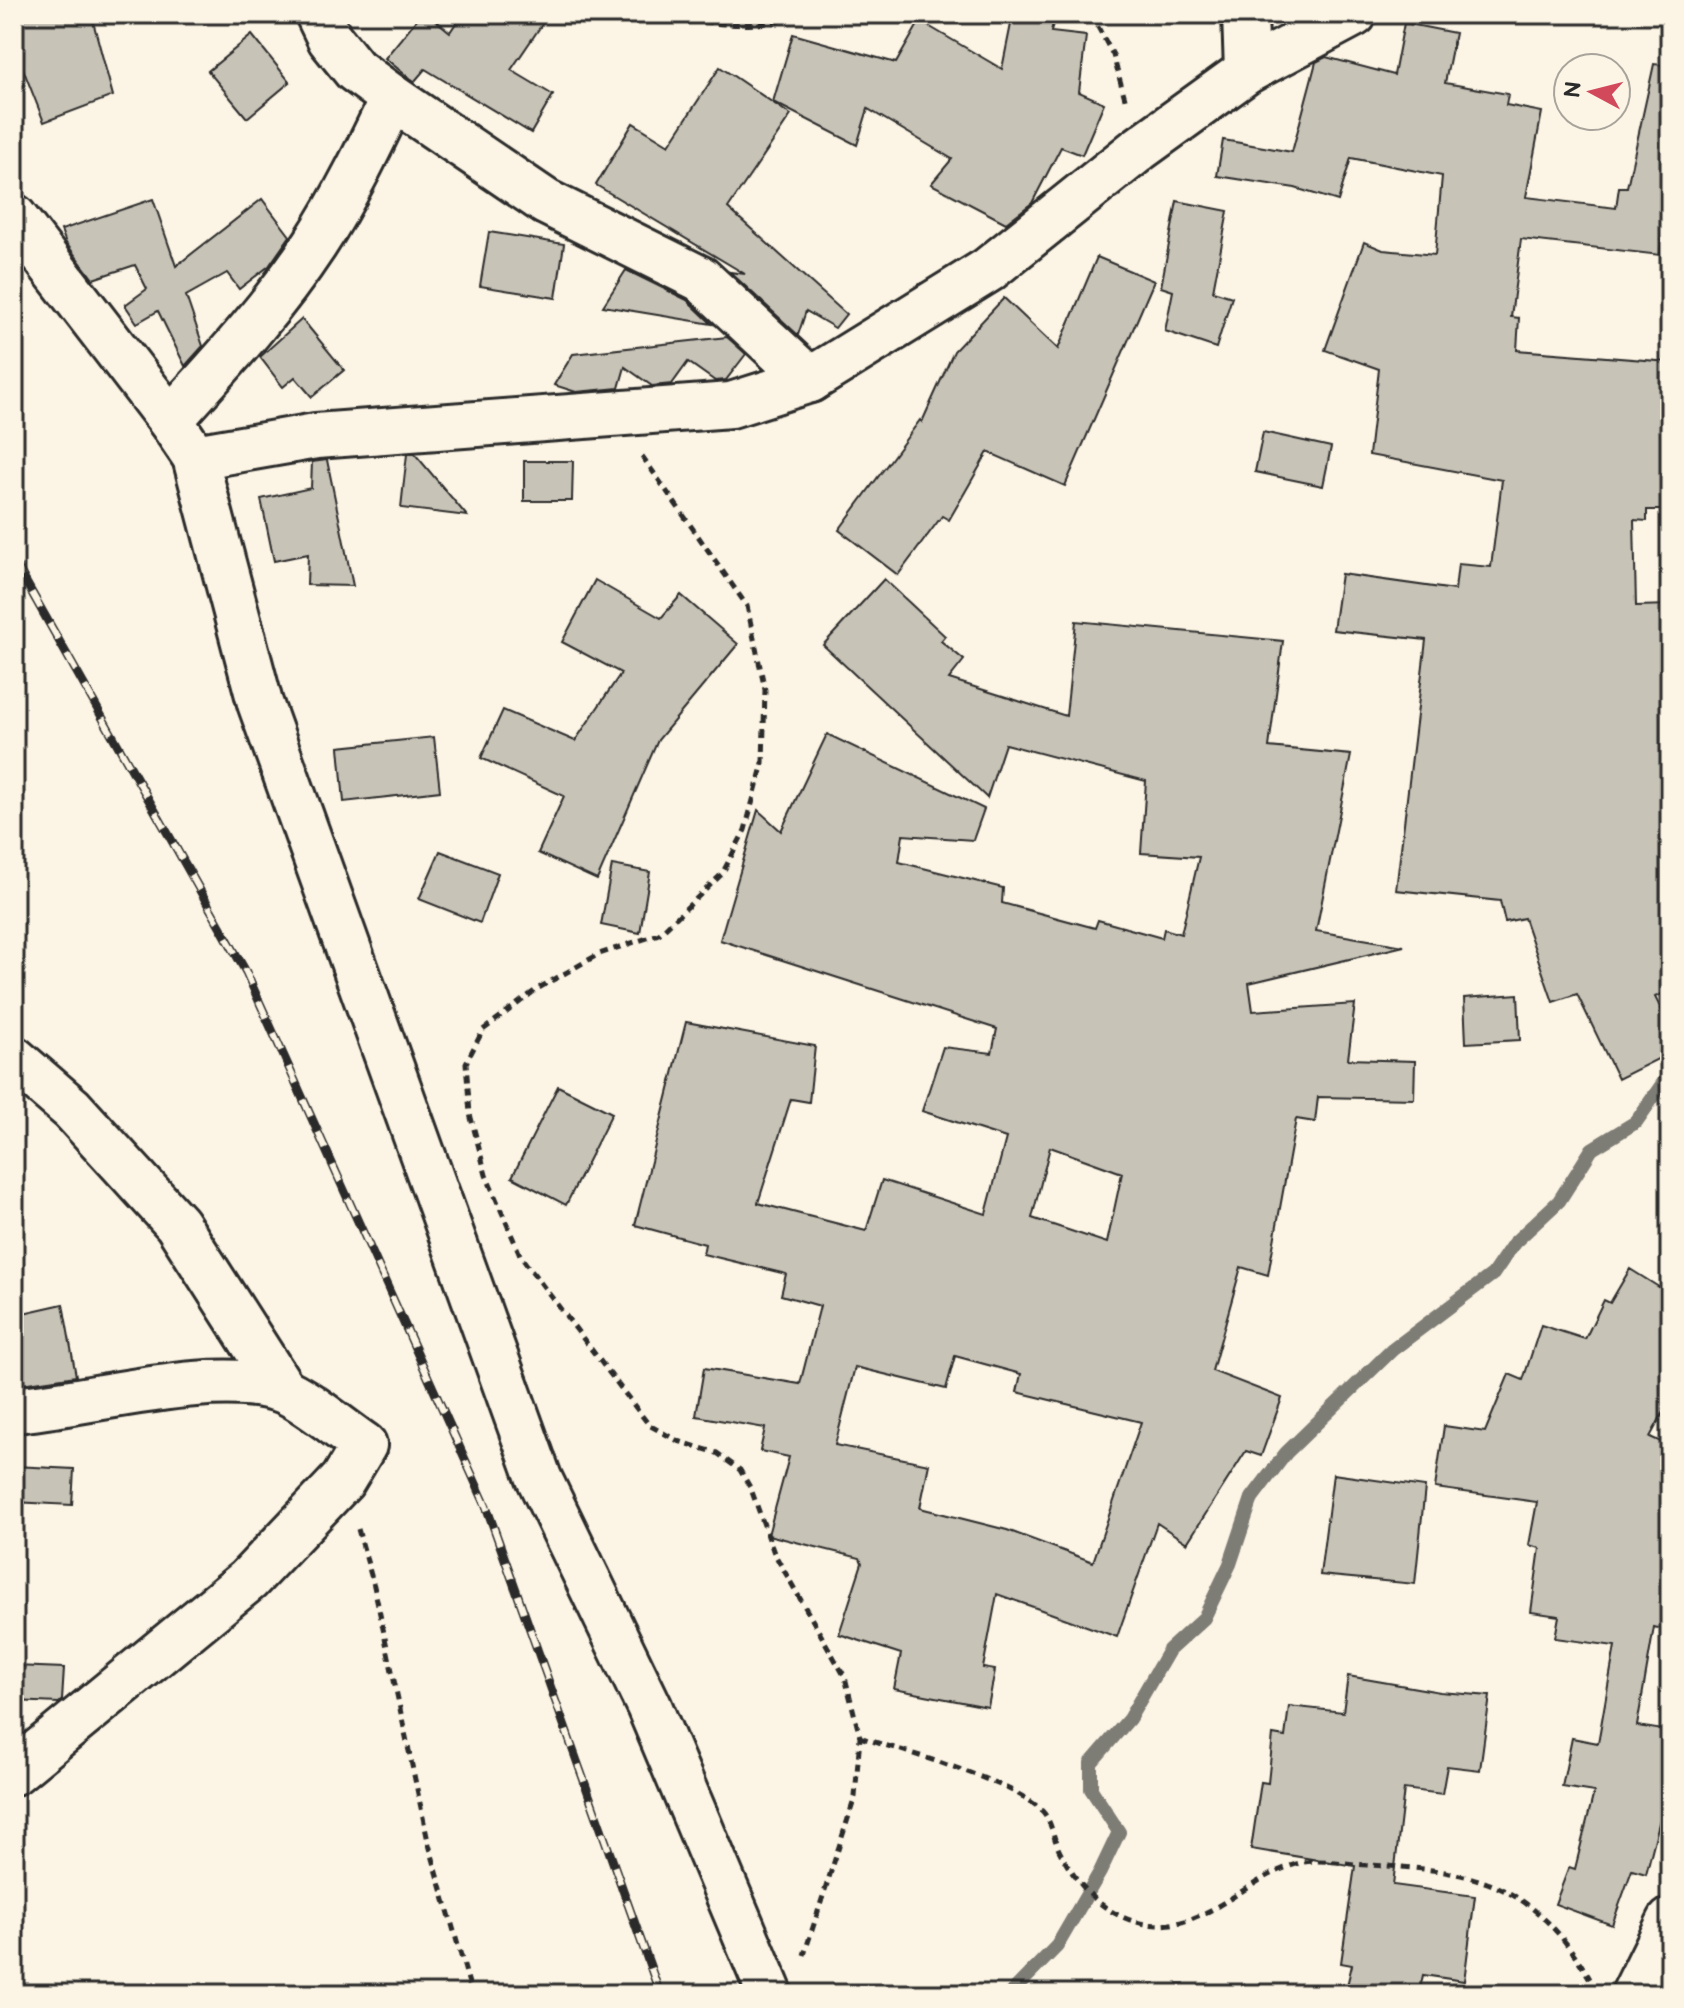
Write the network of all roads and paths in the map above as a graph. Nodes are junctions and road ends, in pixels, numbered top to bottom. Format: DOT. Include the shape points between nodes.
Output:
graph roads {
  1 [pos="318,14"];
  2 [pos="676,14"];
  3 [pos="804,14"];
  4 [pos="1091,14"];
  5 [pos="1245,14"];
  6 [pos="1354,14"];
  7 [pos="1247,71"];
  8 [pos="393,98"];
  9 [pos="1139,149"];
  10 [pos="14,217"];
  11 [pos="810,380"];
  12 [pos="613,413"];
  13 [pos="170,420"];
  14 [pos="195,457"];
  15 [pos="14,1059"];
  16 [pos="283,1390"];
  17 [pos="14,1410"];
  18 [pos="343,1480"];
  19 [pos="860,1737"];
  20 [pos="14,1772"];
  21 [pos="1670,1921"];
  22 [pos="785,1980"];
  23 [pos="1592,1983"];
  24 [pos="472,1994"];
  25 [pos="1634,1994"];
  1 -- 8 [label="street" via="355,70"];
  2 -- 3 [label="path" via="732,23 790,20"];
  4 -- 9 [label="path" via="1113,55"];
  5 -- 7 [label="street"];
  6 -- 7 [label="street"];
  7 -- 9 [label="street"];
  8 -- 11 [label="street" via="546,202 701,279"];
  8 -- 13 [label="street" via="315,245 246,336"];
  9 -- 11 [label="street" via="988,270"];
  10 -- 13 [label="street"];
  11 -- 12 [label="street" via="731,405"];
  12 -- 14 [label="street" via="316,436"];
  12 -- 19 [label="path" via="747,606 765,690 763,763 745,830 722,874 659,934 599,954 537,989 483,1030 466,1063 470,1114 486,1175 521,1257 627,1399 649,1425 717,1453 740,1470 774,1553 845,1677"];
  13 -- 14 [label="street"];
  14 -- 22 [label="street" via="260,703 539,1478"];
  15 -- 16 [label="street" via="72,1109 177,1224"];
  16 -- 17 [label="street" via="227,1383"];
  16 -- 18 [label="street" via="364,1445"];
  18 -- 20 [label="street" via="248,1580"];
  18 -- 24 [label="path" via="374,1586 428,1841"];
  19 -- 22 [label="path" via="855,1797"];
  19 -- 23 [label="path" via="1020,1795 1045,1814 1060,1853 1088,1894 1130,1920 1158,1926 1182,1922 1219,1908 1301,1862 1451,1871 1490,1882 1531,1907 1572,1949"];
  21 -- 25 [label="street"];
}
